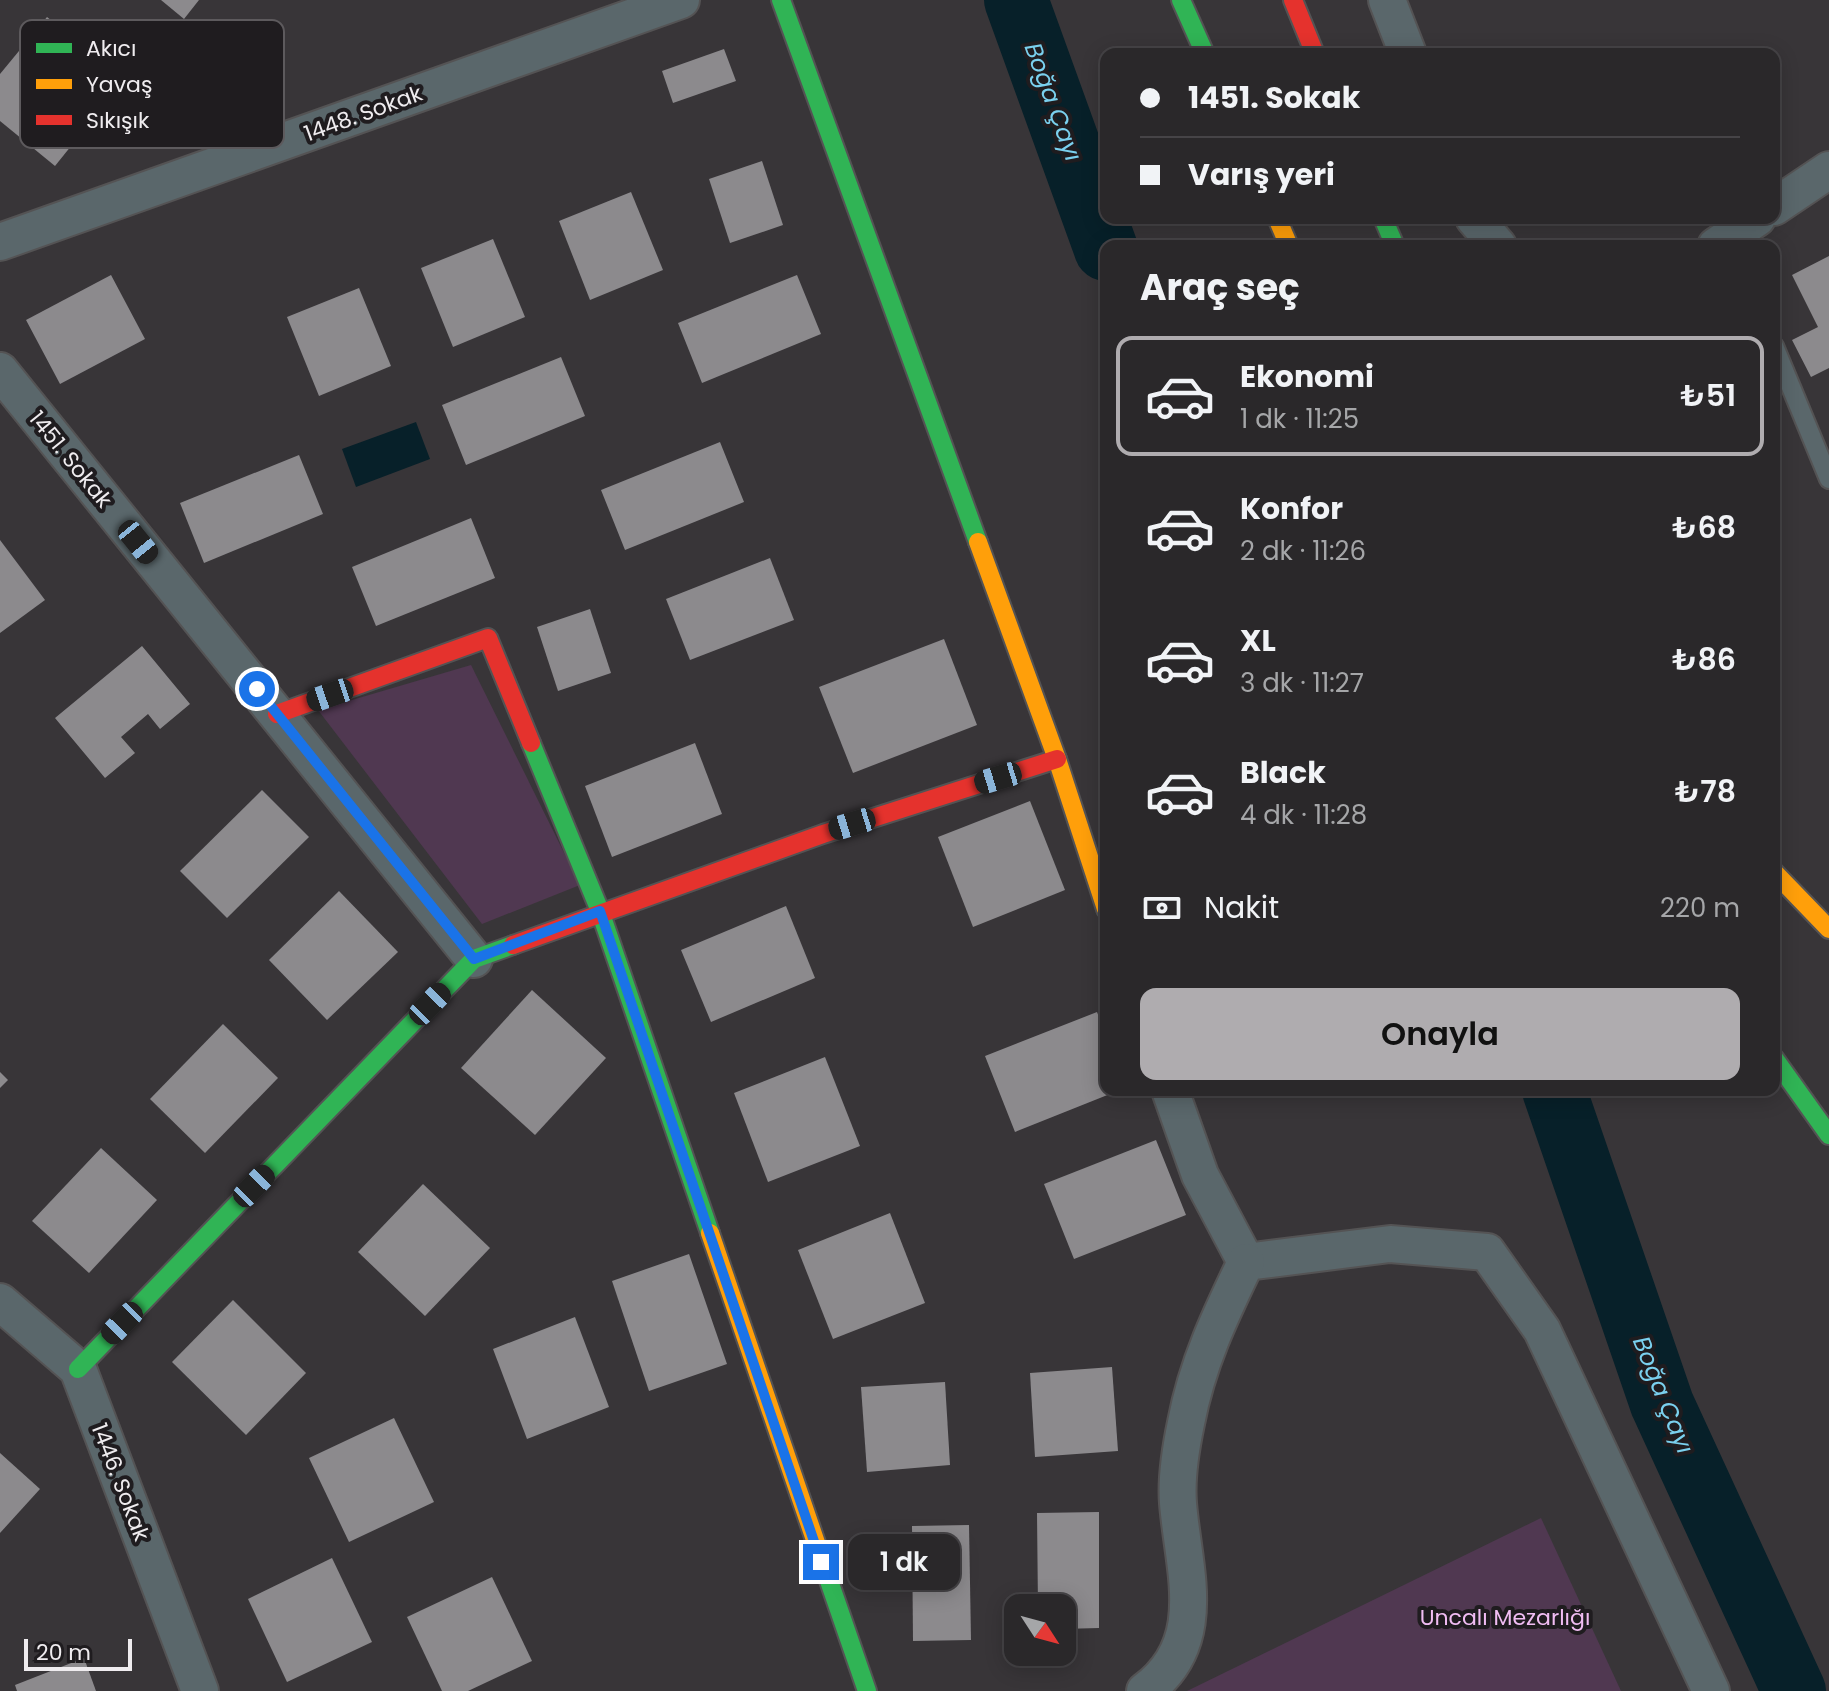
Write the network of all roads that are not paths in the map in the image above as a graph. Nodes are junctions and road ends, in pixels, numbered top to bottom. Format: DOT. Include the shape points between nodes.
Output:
graph roads {
  1 [pos="681,0"];
  2 [pos="781,0"];
  3 [pos="1181,0"];
  4 [pos="1293,0"];
  5 [pos="1387,0"];
  6 [pos="1202,48"];
  7 [pos="1313,48"];
  8 [pos="1406,48"];
  9 [pos="284,141"];
  10 [pos="265,148"];
  11 [pos="1829,170"];
  12 [pos="1780,203"];
  13 [pos="1479,224"];
  14 [pos="1493,240"];
  15 [pos="0,242"];
  16 [pos="1780,361"];
  17 [pos="0,371"];
  18 [pos="1829,479"];
  19 [pos="277,714"];
  20 [pos="1057,759"];
  21 [pos="1780,878"];
  22 [pos="1100,891"];
  23 [pos="600,911"];
  24 [pos="1829,929"];
  25 [pos="474,959"];
  26 [pos="1780,1066"];
  27 [pos="1172,1096"];
  28 [pos="1829,1135"];
  29 [pos="1246,1262"];
  30 [pos="0,1302"];
  31 [pos="78,1369"];
  32 [pos="200,1691"];
  33 [pos="867,1691"];
  34 [pos="1145,1691"];
  35 [pos="1711,1691"];
  1 -- 9 [label="street, 1448. Sokak"];
  2 -- 20 [label="main road"];
  3 -- 6 [label="main road"];
  4 -- 7 [label="main road"];
  5 -- 8 [label="street"];
  10 -- 15 [label="street, 1448. Sokak"];
  11 -- 12 [label="street"];
  13 -- 14 [label="street"];
  16 -- 18 [label="lane"];
  17 -- 19 [label="street, 1451. Sokak"];
  19 -- 23 [label="main road" via="488,638"];
  19 -- 25 [label="street, 1451. Sokak"];
  20 -- 22 [label="main road"];
  20 -- 23 [label="main road"];
  21 -- 24 [label="main road"];
  23 -- 25 [label="main road"];
  23 -- 33 [label="main road"];
  25 -- 31 [label="main road"];
  26 -- 28 [label="main road"];
  27 -- 29 [label="street" via="1200,1175"];
  29 -- 34 [label="street" via="1205,1346 1186,1424 1178,1499 1191,1604 1187,1625 1165,1673"];
  29 -- 35 [label="street" via="1390,1244 1487,1252 1542,1330"];
  30 -- 31 [label="street, 1446. Sokak"];
  31 -- 32 [label="street, 1446. Sokak"];
}
